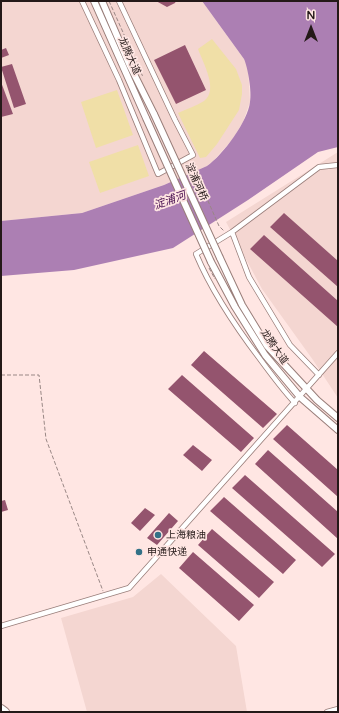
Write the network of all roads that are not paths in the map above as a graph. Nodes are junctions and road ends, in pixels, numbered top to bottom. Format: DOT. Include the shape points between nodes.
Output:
graph roads {
  1 [pos="82,1"];
  2 [pos="94,1"];
  3 [pos="102,1"];
  4 [pos="120,1"];
  5 [pos="154,114"];
  6 [pos="146,118"];
  7 [pos="338,166"];
  8 [pos="232,232"];
  9 [pos="220,258"];
  10 [pos="211,262"];
  11 [pos="338,353"];
  12 [pos="319,375"];
  13 [pos="307,389"];
  14 [pos="300,397"];
  15 [pos="295,403"];
  16 [pos="338,418"];
  17 [pos="338,430"];
  18 [pos="1,626"];
  19 [pos="1,709"];
  20 [pos="338,709"];
  21 [pos="5,712"];
  22 [pos="327,712"];
  1 -- 4 [label="street" via="120,80 158,174 193,155"];
  2 -- 6 [label="main road, 龙腾大道"];
  3 -- 5 [label="main road, 龙腾大道"];
  5 -- 9 [label="main road, 淀浦河桥, bridge"];
  6 -- 10 [label="main road, 淀浦河桥, bridge"];
  7 -- 8 [label="street" via="319,168"];
  8 -- 12 [label="street" via="249,277 290,345"];
  8 -- 15 [label="street" via="196,254 204,275 236,328"];
  9 -- 13 [label="main road, 龙腾大道" via="242,305 267,346"];
  10 -- 14 [label="main road, 龙腾大道" via="235,307 265,354"];
  11 -- 12 [label="street"];
  12 -- 13 [label="street"];
  13 -- 14 [label="street"];
  13 -- 16 [label="main road, 龙腾大道"];
  14 -- 15 [label="street"];
  14 -- 17 [label="main road, 龙腾大道"];
  15 -- 18 [label="street" via="129,588"];
  19 -- 21 [label="highway"];
  20 -- 22 [label="street"];
}
